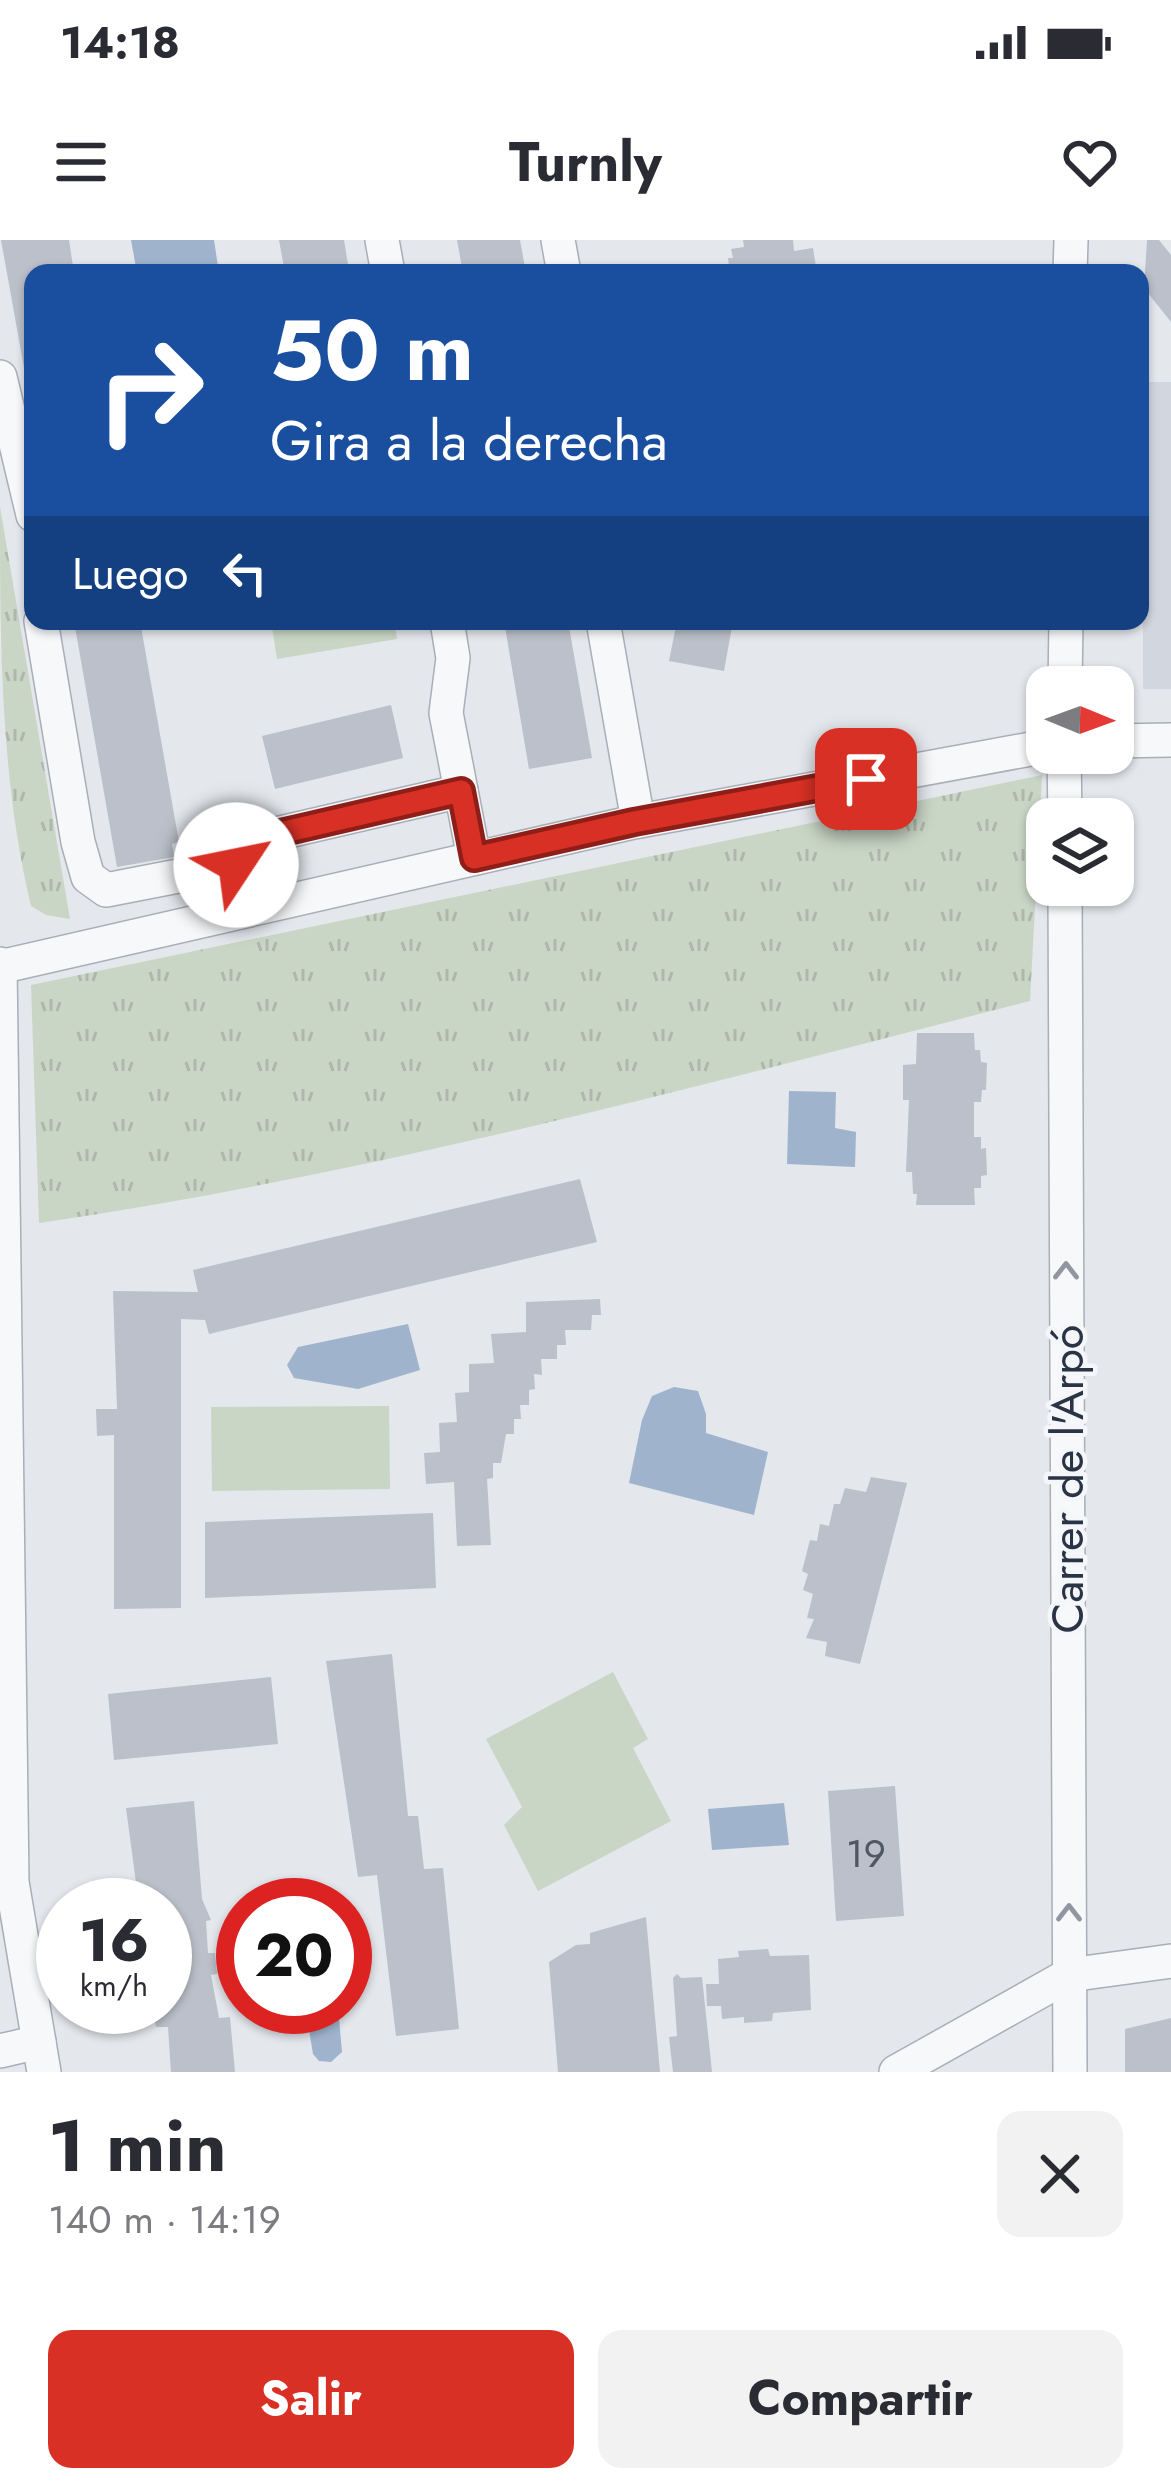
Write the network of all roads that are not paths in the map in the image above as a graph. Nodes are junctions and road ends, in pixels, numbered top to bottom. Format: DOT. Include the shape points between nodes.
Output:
graph roads {
  1 [pos="0,377"];
  2 [pos="24,477"];
  3 [pos="43,630"];
  4 [pos="448,630"];
  5 [pos="605,630"];
  6 [pos="1066,630"];
  7 [pos="1065,666"];
  8 [pos="1171,740"];
  9 [pos="1134,741"];
  10 [pos="1026,750"];
  11 [pos="461,791"];
  12 [pos="638,821"];
  13 [pos="474,858"];
  14 [pos="1065,906"];
  15 [pos="0,966"];
  16 [pos="1171,1961"];
  17 [pos="1069,1975"];
  18 [pos="0,2050"];
  19 [pos="42,2057"];
  20 [pos="896,2072"];
  21 [pos="1070,2072"];
  1 -- 2 [label="street"];
  3 -- 11 [label="street" via="78,842 88,877 106,890 236,865 280,833"];
  4 -- 11 [label="street" via="446,713"];
  5 -- 12 [label="street"];
  6 -- 7 [label="street"];
  8 -- 9 [label="street"];
  10 -- 12 [label="street"];
  11 -- 13 [label="street"];
  12 -- 13 [label="street"];
  13 -- 15 [label="street"];
  17 -- 14 [label="street, Carrer de l'Arpó, one-way"];
  15 -- 19 [label="street" via="12,1882"];
  16 -- 17 [label="street"];
  17 -- 20 [label="street"];
  17 -- 21 [label="street, Carrer de l'Arpó"];
  18 -- 19 [label="street"];
}
